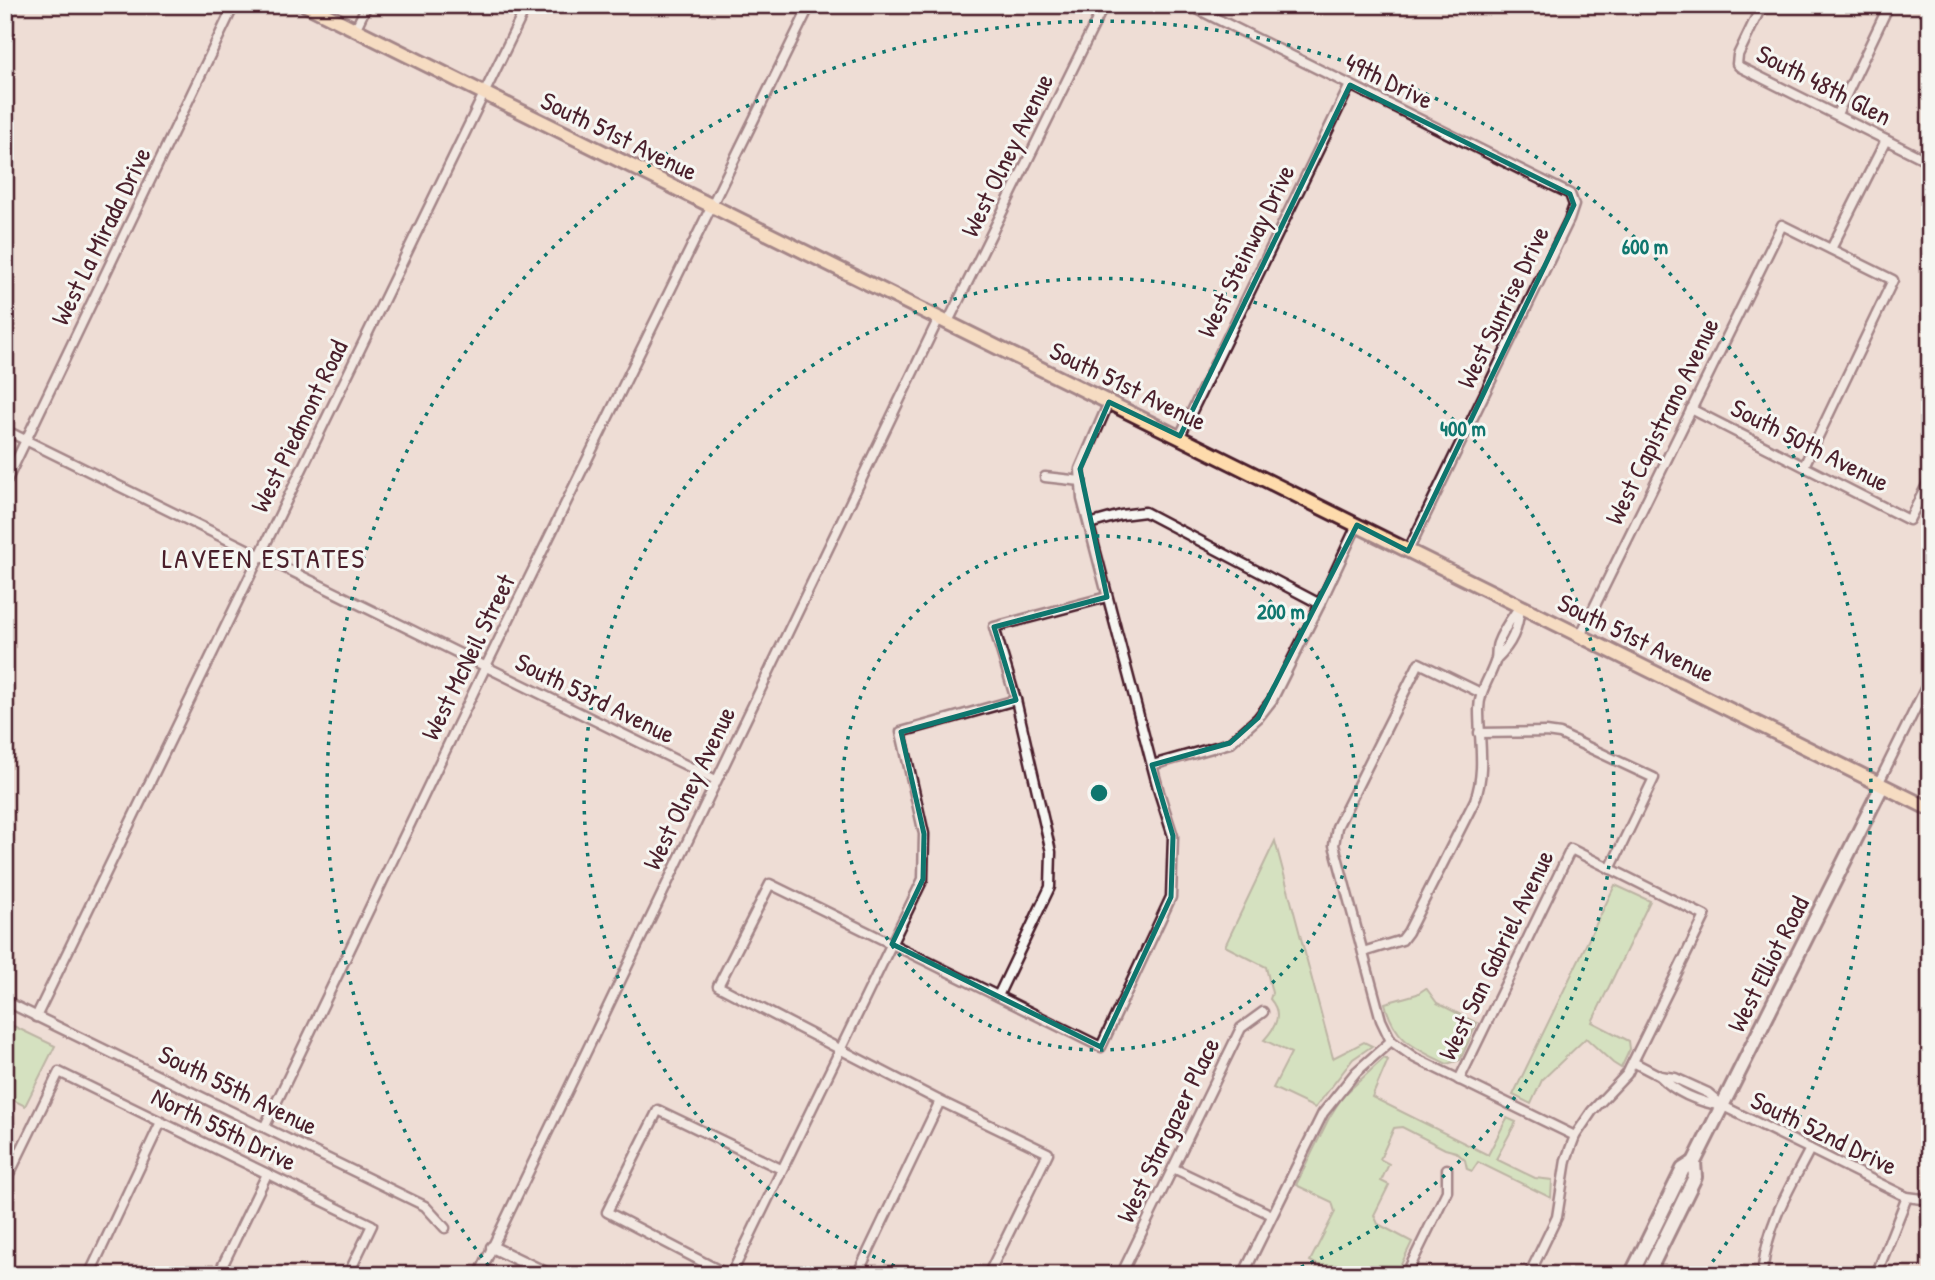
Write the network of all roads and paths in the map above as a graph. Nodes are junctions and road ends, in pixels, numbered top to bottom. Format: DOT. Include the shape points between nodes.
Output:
graph roads {
  1 [pos="234,5"];
  2 [pos="306,5"];
  3 [pos="367,5"];
  4 [pos="527,5"];
  5 [pos="810,5"];
  6 [pos="1104,5"];
  7 [pos="1189,5"];
  8 [pos="1762,5"];
  9 [pos="1889,5"];
  10 [pos="355,30"];
  11 [pos="1350,85"];
  12 [pos="484,95"];
  13 [pos="1836,114"];
  14 [pos="1886,139"];
  15 [pos="1930,162"];
  16 [pos="1570,194"];
  17 [pos="712,207"];
  18 [pos="1831,249"];
  19 [pos="943,322"];
  20 [pos="1109,402"];
  21 [pos="1691,409"];
  22 [pos="5,430"];
  23 [pos="1180,436"];
  24 [pos="27,439"];
  25 [pos="1804,466"];
  26 [pos="1045,477"];
  27 [pos="1930,479"];
  28 [pos="1081,481"];
  29 [pos="5,484"];
  30 [pos="1089,524"];
  31 [pos="1357,525"];
  32 [pos="1408,551"];
  33 [pos="259,555"];
  34 [pos="1107,597"];
  35 [pos="1320,604"];
  36 [pos="1520,606"];
  37 [pos="1580,636"];
  38 [pos="485,668"];
  39 [pos="1930,679"];
  40 [pos="1481,693"];
  41 [pos="1016,700"];
  42 [pos="1479,733"];
  43 [pos="1152,765"];
  44 [pos="716,780"];
  45 [pos="1880,785"];
  46 [pos="1930,809"];
  47 [pos="1610,869"];
  48 [pos="891,944"];
  49 [pos="1363,952"];
  50 [pos="998,996"];
  51 [pos="5,1001"];
  52 [pos="1263,1012"];
  53 [pos="36,1017"];
  54 [pos="1391,1041"];
  55 [pos="840,1050"];
  56 [pos="1633,1062"];
  57 [pos="1459,1080"];
  58 [pos="940,1101"];
  59 [pos="1723,1106"];
  60 [pos="161,1122"];
  61 [pos="265,1126"];
  62 [pos="1575,1136"];
  63 [pos="1810,1149"];
  64 [pos="1694,1162"];
  65 [pos="1174,1168"];
  66 [pos="781,1169"];
  67 [pos="1447,1169"];
  68 [pos="267,1174"];
  69 [pos="5,1183"];
  70 [pos="1907,1197"];
  71 [pos="1930,1200"];
  72 [pos="1272,1215"];
  73 [pos="446,1228"];
  74 [pos="492,1247"];
  75 [pos="1763,1267"];
  76 [pos="1883,1273"];
  77 [pos="89,1275"];
  78 [pos="218,1275"];
  79 [pos="348,1275"];
  80 [pos="479,1275"];
  81 [pos="550,1275"];
  82 [pos="729,1275"];
  83 [pos="857,1275"];
  84 [pos="988,1275"];
  85 [pos="1121,1275"];
  86 [pos="1243,1275"];
  87 [pos="1406,1275"];
  88 [pos="1529,1275"];
  89 [pos="1631,1275"];
  90 [pos="1647,1275"];
  1 -- 24 [label="street, West La Mirada Drive"];
  2 -- 10 [label="main road, South 51st Avenue"];
  3 -- 10 [label="street"];
  4 -- 12 [label="street, West Piedmont Road"];
  5 -- 17 [label="street, West McNeil Street"];
  6 -- 19 [label="street, West Olney Avenue"];
  7 -- 11 [label="street, 49th Drive"];
  8 -- 13 [label="street, South 48th Glen" via="1737,64"];
  9 -- 13 [label="street"];
  10 -- 12 [label="main road, South 51st Avenue"];
  11 -- 16 [label="street, 49th Drive"];
  11 -- 23 [label="street, West Steinway Drive"];
  12 -- 17 [label="main road, South 51st Avenue"];
  12 -- 33 [label="street, West Piedmont Road"];
  13 -- 14 [label="street, South 48th Glen"];
  14 -- 15 [label="street, South 48th Glen"];
  14 -- 18 [label="street"];
  16 -- 32 [label="street, West Sunrise Drive" via="1574,205 1569,220"];
  17 -- 19 [label="main road, South 51st Avenue"];
  17 -- 38 [label="street, West McNeil Street"];
  18 -- 21 [label="street, West Capistrano Avenue" via="1782,225"];
  18 -- 25 [label="street" via="1893,280"];
  19 -- 20 [label="main road, South 51st Avenue"];
  19 -- 44 [label="street, West Olney Avenue"];
  20 -- 23 [label="main road, South 51st Avenue"];
  20 -- 28 [label="street" via="1080,470"];
  21 -- 25 [label="street, South 50th Avenue"];
  21 -- 37 [label="street, West Capistrano Avenue"];
  22 -- 24 [label="street, South 53rd Avenue"];
  23 -- 31 [label="main road, South 51st Avenue"];
  24 -- 29 [label="street, West La Mirada Drive"];
  24 -- 33 [label="street, South 53rd Avenue"];
  25 -- 27 [label="street, South 50th Avenue" via="1909,520"];
  26 -- 28 [label="street"];
  28 -- 30 [label="street"];
  30 -- 34 [label="street"];
  30 -- 35 [label="street" via="1144,512"];
  31 -- 32 [label="main road, South 51st Avenue"];
  31 -- 35 [label="street"];
  32 -- 36 [label="main road, South 51st Avenue"];
  33 -- 38 [label="street, South 53rd Avenue"];
  33 -- 53 [label="street, West Piedmont Road"];
  34 -- 41 [label="street" via="994,627"];
  34 -- 43 [label="street"];
  35 -- 43 [label="street" via="1272,700 1258,718 1230,744"];
  36 -- 37 [label="main road, South 51st Avenue"];
  36 -- 40 [label="street" via="1497,645"];
  37 -- 45 [label="main road, South 51st Avenue"];
  38 -- 44 [label="street, South 53rd Avenue"];
  38 -- 61 [label="street, West McNeil Street"];
  39 -- 45 [label="street, West Elliot Road"];
  40 -- 42 [label="street"];
  40 -- 49 [label="street" via="1419,663 1337,827 1334,845"];
  41 -- 48 [label="street" via="901,732 924,834 923,879"];
  41 -- 50 [label="street" via="1051,852 1050,887"];
  42 -- 47 [label="street" via="1560,734 1654,778"];
  42 -- 49 [label="street" via="1480,787 1418,913 1402,940"];
  43 -- 50 [label="street" via="1173,836 1171,897 1101,1047"];
  44 -- 74 [label="street, West Olney Avenue"];
  45 -- 46 [label="main road, South 51st Avenue"];
  45 -- 59 [label="main road, West Elliot Road"];
  47 -- 56 [label="street" via="1705,916"];
  47 -- 57 [label="street, West San Gabriel Avenue" via="1571,849"];
  48 -- 50 [label="street"];
  48 -- 55 [label="street"];
  48 -- 55 [label="street" via="770,884 718,986"];
  49 -- 54 [label="street"];
  51 -- 53 [label="street, South 55th Avenue"];
  52 -- 65 [label="street, West Stargazer Place" via="1241,1028"];
  53 -- 61 [label="street, South 55th Avenue"];
  54 -- 57 [label="street"];
  54 -- 72 [label="street" via="1356,1072 1322,1113"];
  55 -- 58 [label="street"];
  55 -- 66 [label="street"];
  56 -- 59 [label="street, South 52nd Drive" via="1708,1093"];
  56 -- 62 [label="street"];
  57 -- 62 [label="street"];
  58 -- 83 [label="street"];
  58 -- 84 [label="street" via="1048,1153"];
  59 -- 63 [label="street, South 52nd Drive"];
  59 -- 64 [label="main road, West Elliot Road"];
  60 -- 68 [label="street, North 55th Drive"];
  60 -- 69 [label="street, North 55th Drive" via="59,1072"];
  60 -- 77 [label="street"];
  61 -- 73 [label="street, South 55th Avenue" via="425,1206"];
  62 -- 88 [label="street" via="1566,1160 1557,1217"];
  63 -- 70 [label="street, South 52nd Drive"];
  63 -- 75 [label="street" via="1773,1220"];
  64 -- 89 [label="main road, West Elliot Road" via="1683,1169"];
  64 -- 90 [label="main road, West Elliot Road" via="1695,1177"];
  65 -- 72 [label="street"];
  65 -- 85 [label="street, West Stargazer Place"];
  66 -- 82 [label="street"];
  66 -- 82 [label="street" via="658,1110 607,1212"];
  67 -- 87 [label="street" via="1447,1191"];
  68 -- 78 [label="street"];
  68 -- 79 [label="street, North 55th Drive" via="372,1225"];
  70 -- 71 [label="street, South 52nd Drive"];
  70 -- 76 [label="street"];
  72 -- 86 [label="street"];
  74 -- 80 [label="street, West Olney Avenue"];
  74 -- 81 [label="street"];
}
